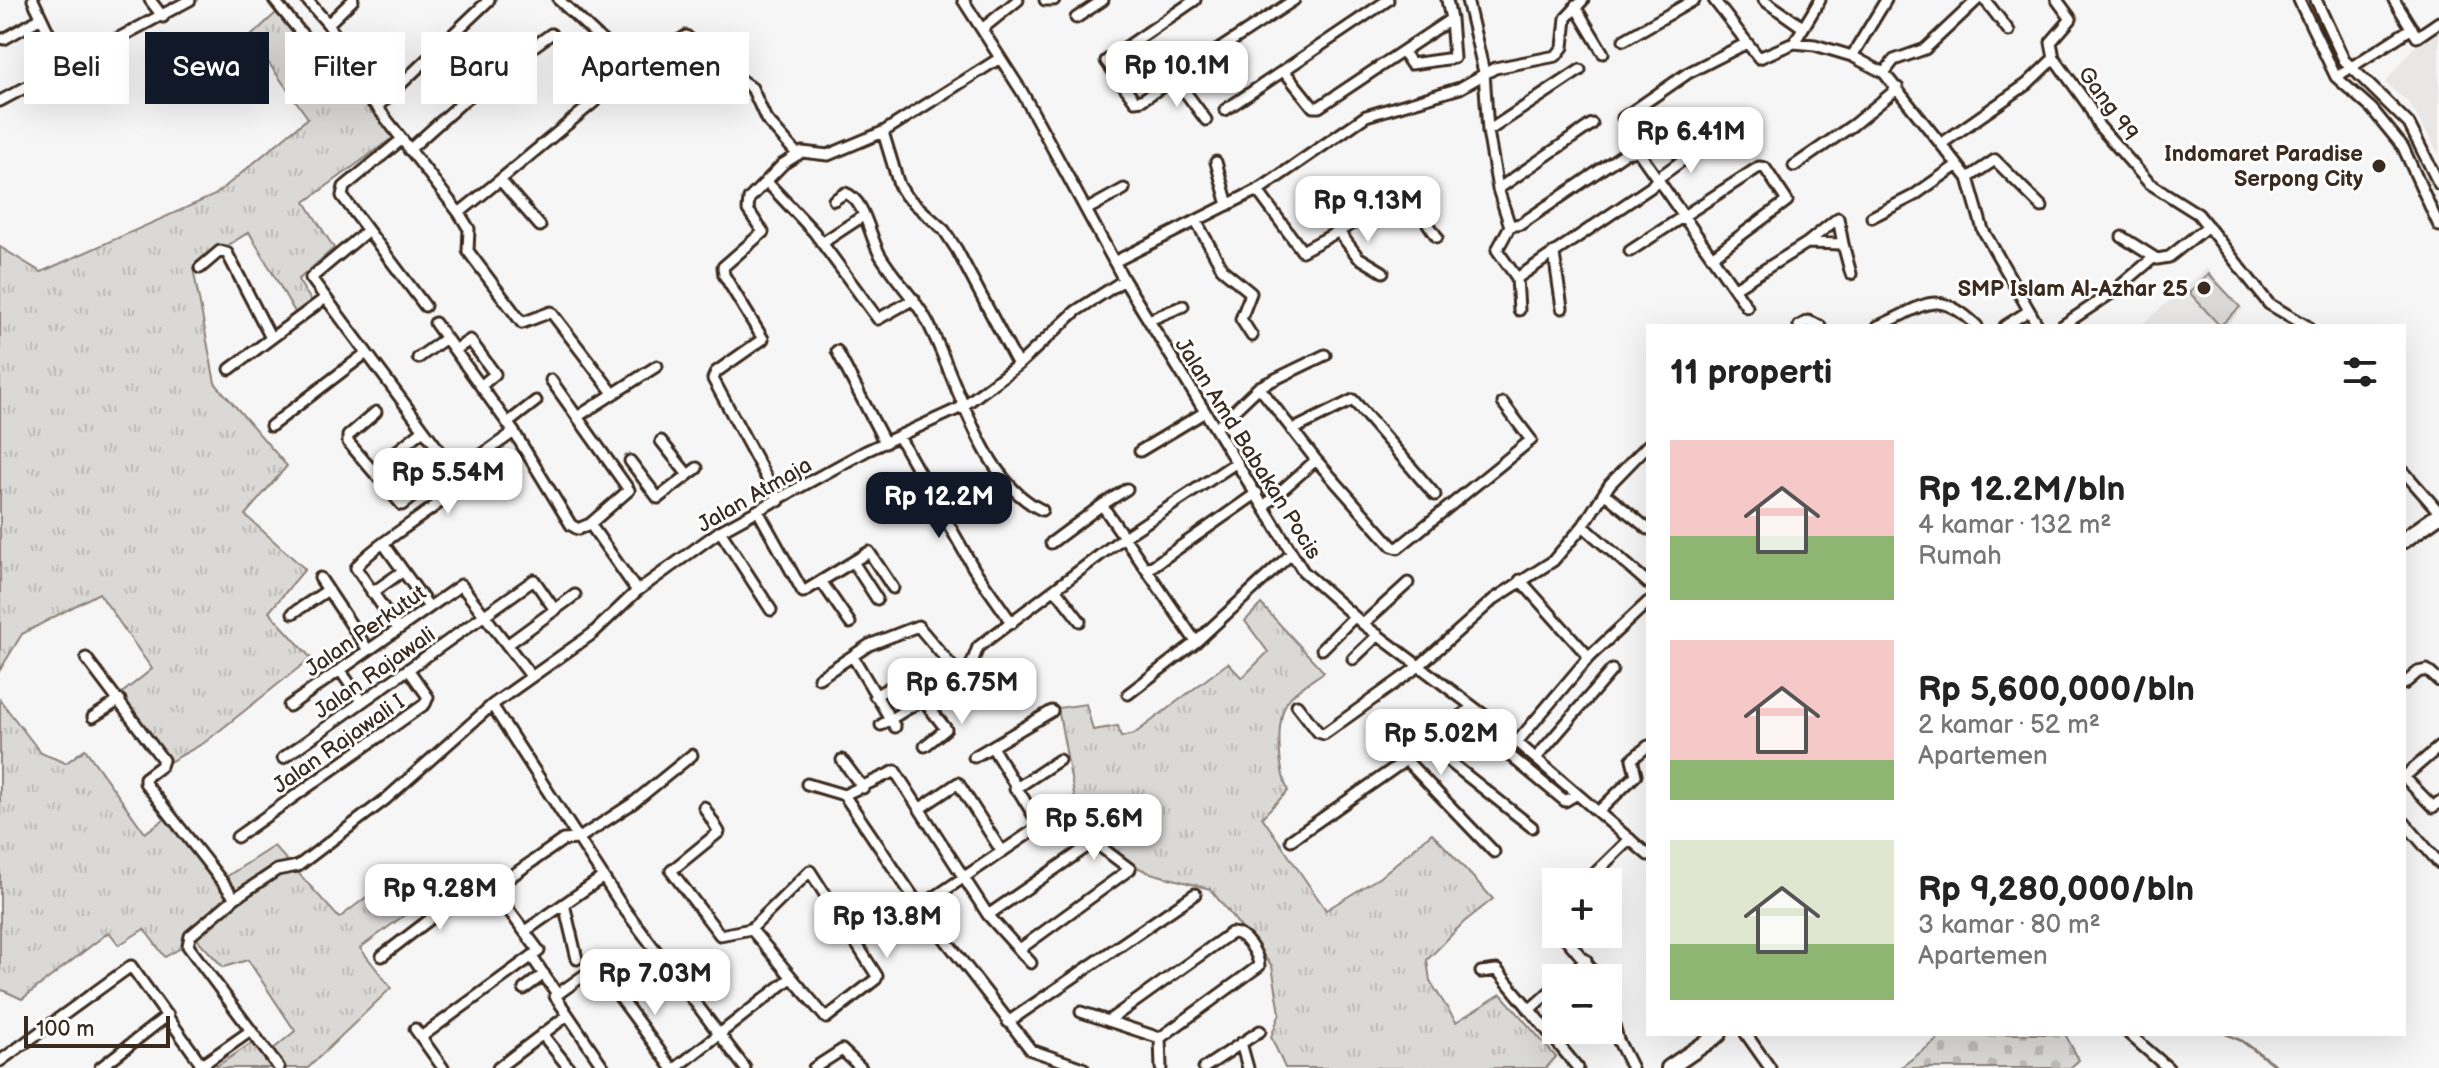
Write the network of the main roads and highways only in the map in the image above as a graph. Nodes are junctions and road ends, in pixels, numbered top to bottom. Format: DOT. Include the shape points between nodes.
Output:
graph roads {
  1 [pos="2439,514"];
  2 [pos="2406,539"];
  3 [pos="1716,1036"];
  4 [pos="1669,1068"];
  1 -- 2 [label="main road"];
  3 -- 4 [label="main road"];
}
